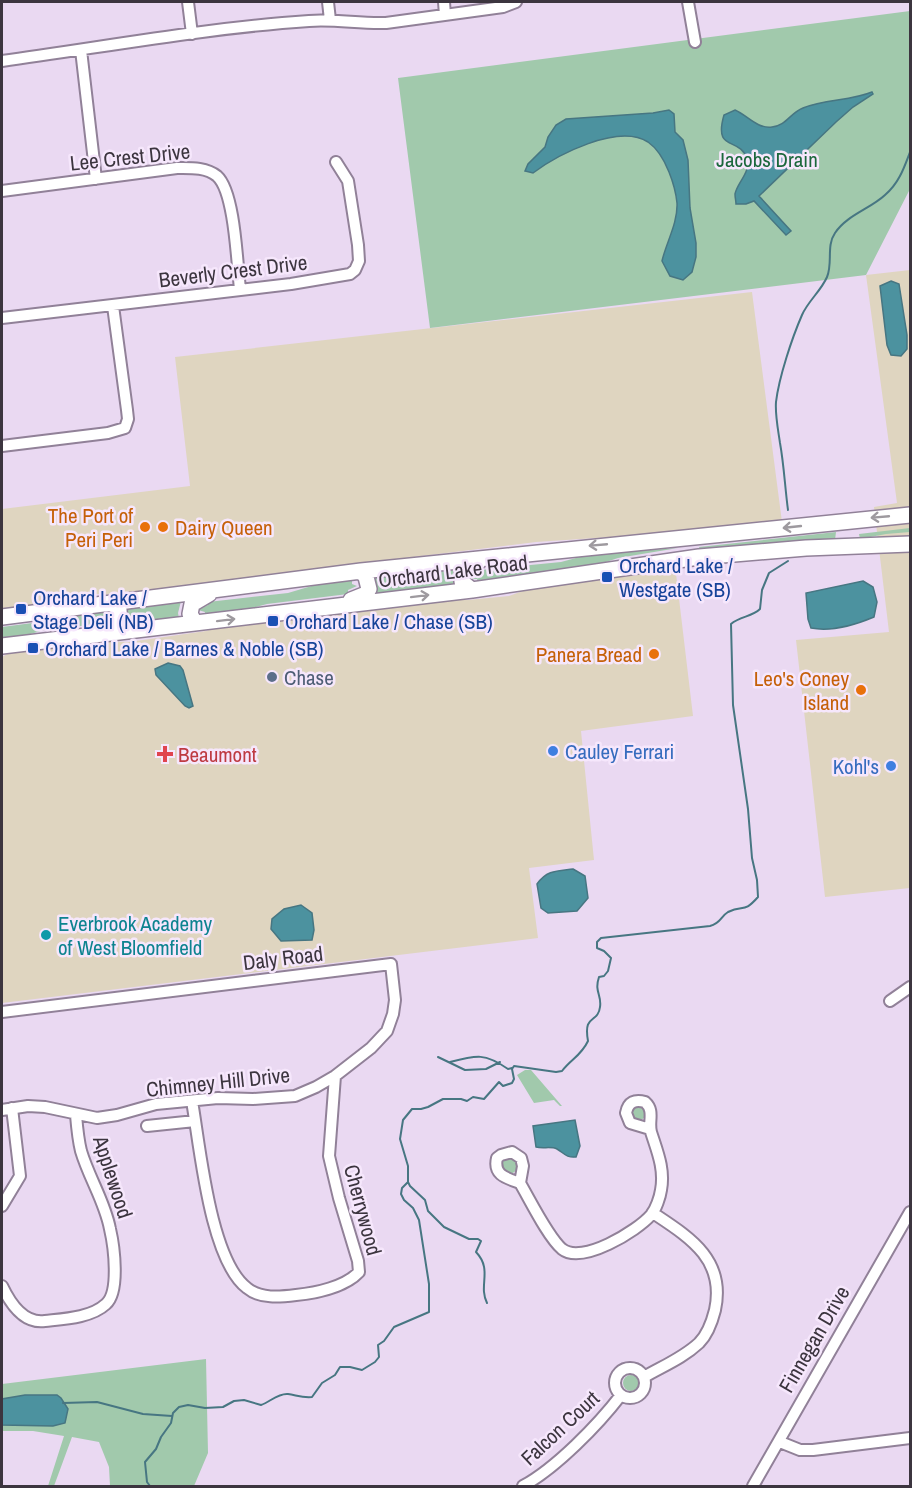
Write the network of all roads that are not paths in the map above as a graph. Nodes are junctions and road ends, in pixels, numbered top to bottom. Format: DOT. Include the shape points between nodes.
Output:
graph roads {
  1 [pos="188,2"];
  2 [pos="328,2"];
  3 [pos="444,2"];
  4 [pos="516,2"];
  5 [pos="688,2"];
  6 [pos="445,15"];
  7 [pos="330,20"];
  8 [pos="192,34"];
  9 [pos="694,42"];
  10 [pos="81,50"];
  11 [pos="2,61"];
  12 [pos="336,162"];
  13 [pos="96,179"];
  14 [pos="2,191"];
  15 [pos="240,289"];
  16 [pos="113,306"];
  17 [pos="2,318"];
  18 [pos="2,446"];
  19 [pos="910,515"];
  20 [pos="850,520"];
  21 [pos="690,538"];
  22 [pos="910,544"];
  23 [pos="855,547"];
  24 [pos="484,558"];
  25 [pos="643,566"];
  26 [pos="361,571"];
  27 [pos="217,590"];
  28 [pos="472,590"];
  29 [pos="114,603"];
  30 [pos="325,608"];
  31 [pos="21,615"];
  32 [pos="2,617"];
  33 [pos="2,622"];
  34 [pos="195,623"];
  35 [pos="84,637"];
  36 [pos="2,646"];
  37 [pos="391,964"];
  38 [pos="910,987"];
  39 [pos="890,1001"];
  40 [pos="2,1012"];
  41 [pos="335,1076"];
  42 [pos="192,1101"];
  43 [pos="7,1109"];
  44 [pos="76,1115"];
  45 [pos="195,1121"];
  46 [pos="147,1126"];
  47 [pos="650,1129"];
  48 [pos="520,1183"];
  49 [pos="2,1206"];
  50 [pos="910,1212"];
  51 [pos="653,1213"];
  52 [pos="2,1286"];
  53 [pos="644,1377"];
  54 [pos="621,1395"];
  55 [pos="910,1437"];
  56 [pos="780,1442"];
  57 [pos="523,1486"];
  58 [pos="753,1486"];
  1 -- 8 [label="street"];
  2 -- 7 [label="street"];
  3 -- 6 [label="street"];
  4 -- 6 [label="street"];
  5 -- 9 [label="street"];
  6 -- 7 [label="street" via="368,24"];
  7 -- 8 [label="street"];
  8 -- 10 [label="street"];
  10 -- 11 [label="street"];
  10 -- 13 [label="street"];
  12 -- 15 [label="street, Beverly Crest Drive" via="348,181 354,211 358,261 355,270 335,278"];
  13 -- 14 [label="street, Lee Crest Drive"];
  13 -- 15 [label="street, Lee Crest Drive" via="177,168 201,169 216,176 225,186 228,199"];
  15 -- 16 [label="street, Beverly Crest Drive"];
  16 -- 17 [label="street, Beverly Crest Drive"];
  16 -- 18 [label="street" via="128,419 125,428"];
  19 -- 20 [label="main road, Orchard Lake Road, one-way"];
  20 -- 21 [label="main road, Orchard Lake Road, one-way"];
  20 -- 23 [label="main road" via="847,537"];
  21 -- 24 [label="main road, Orchard Lake Road, one-way"];
  21 -- 25 [label="main road" via="684,550"];
  22 -- 23 [label="main road, Orchard Lake Road"];
  23 -- 25 [label="main road, Orchard Lake Road" via="699,557"];
  24 -- 26 [label="main road, Orchard Lake Road"];
  24 -- 28 [label="main road" via="462,574 462,582"];
  25 -- 28 [label="main road, Orchard Lake Road"];
  26 -- 27 [label="main road, Orchard Lake Road"];
  26 -- 30 [label="main road" via="369,583 366,594"];
  27 -- 29 [label="main road, Orchard Lake Road"];
  27 -- 34 [label="main road" via="192,604 190,614"];
  30 -- 28 [label="main road, Orchard Lake Road, one-way"];
  29 -- 31 [label="main road, Orchard Lake Road"];
  29 -- 35 [label="main road" via="120,622"];
  34 -- 30 [label="main road, Orchard Lake Road, one-way"];
  31 -- 32 [label="main road, Orchard Lake Road"];
  31 -- 33 [label="main road"];
  34 -- 35 [label="main road, Orchard Lake Road"];
  35 -- 36 [label="main road, Orchard Lake Road"];
  37 -- 40 [label="street, Daly Road"];
  37 -- 41 [label="street, Chimney Hill Drive" via="395,1000 387,1031"];
  38 -- 39 [label="street"];
  41 -- 42 [label="street, Chimney Hill Drive" via="295,1096"];
  41 -- 45 [label="street, Cherrywood" via="329,1156 358,1261 359,1272 351,1281 280,1297 248,1290 236,1278 214,1221"];
  42 -- 44 [label="street, Chimney Hill Drive" via="156,1104 98,1118"];
  42 -- 45 [label="street, Cherrywood"];
  43 -- 44 [label="street, Chimney Hill Drive" via="45,1107"];
  43 -- 49 [label="street" via="20,1176"];
  44 -- 52 [label="street, Applewood" via="81,1151 110,1228 115,1284 108,1303 82,1315 38,1322 16,1309"];
  45 -- 46 [label="street"];
  47 -- 51 [label="street" via="662,1180"];
  48 -- 51 [label="street" via="554,1238 569,1252 588,1253 597,1249"];
  50 -- 56 [label="street, Finnegan Drive"];
  51 -- 53 [label="street" via="689,1237 707,1258 714,1273 717,1299 701,1340 678,1359"];
  53 -- 54 [label="street" via="640,1395"];
  53 -- 54 [label="street" via="632,1368 622,1370 615,1382"];
  54 -- 57 [label="street, Falcon Court" via="603,1419"];
  55 -- 56 [label="street" via="813,1450 800,1450"];
  56 -- 58 [label="street, Finnegan Drive"];
}
